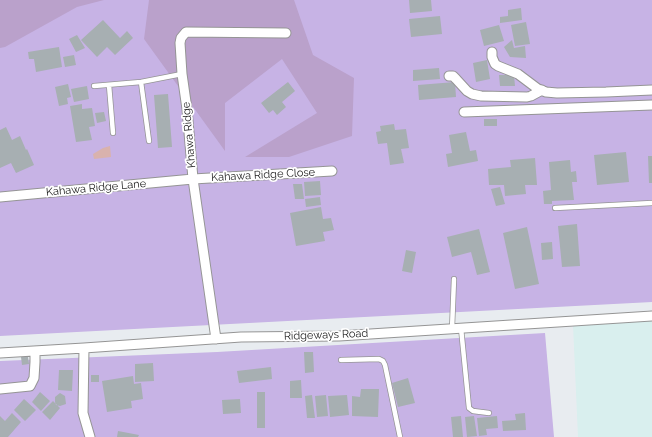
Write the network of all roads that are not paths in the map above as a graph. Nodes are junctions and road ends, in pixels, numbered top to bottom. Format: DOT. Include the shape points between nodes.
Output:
graph roads {
  1 [pos="286,33"];
  2 [pos="492,52"];
  3 [pos="182,74"];
  4 [pos="449,76"];
  5 [pos="142,82"];
  6 [pos="109,85"];
  7 [pos="94,86"];
  8 [pos="542,90"];
  9 [pos="652,90"];
  10 [pos="652,105"];
  11 [pos="464,112"];
  12 [pos="113,133"];
  13 [pos="149,141"];
  14 [pos="332,171"];
  15 [pos="193,179"];
  16 [pos="0,197"];
  17 [pos="652,203"];
  18 [pos="555,208"];
  19 [pos="454,279"];
  20 [pos="652,316"];
  21 [pos="456,328"];
  22 [pos="216,339"];
  23 [pos="84,348"];
  24 [pos="35,351"];
  25 [pos="0,352"];
  26 [pos="341,360"];
  27 [pos="0,389"];
  28 [pos="489,413"];
  29 [pos="90,437"];
  30 [pos="400,437"];
  1 -- 3 [label="street, Khawa Ridge" via="186,32 180,43"];
  2 -- 8 [label="street" via="495,64 518,74"];
  3 -- 5 [label="lane"];
  3 -- 15 [label="street, Khawa Ridge"];
  4 -- 8 [label="street" via="453,76 472,94 481,96 527,97"];
  5 -- 6 [label="lane"];
  5 -- 13 [label="lane"];
  6 -- 7 [label="lane"];
  6 -- 12 [label="lane"];
  8 -- 9 [label="street"];
  10 -- 11 [label="street"];
  14 -- 15 [label="street, Kahawa Ridge Close"];
  15 -- 16 [label="street, Kahawa Ridge Lane"];
  15 -- 22 [label="street, Khawa Ridge"];
  17 -- 18 [label="lane"];
  19 -- 21 [label="lane"];
  20 -- 21 [label="street, Ridgeways Road"];
  21 -- 22 [label="street, Ridgeways Road" via="339,336"];
  21 -- 28 [label="lane" via="469,408"];
  22 -- 23 [label="street, Ridgeways Road"];
  23 -- 24 [label="street, Ridgeways Road"];
  23 -- 29 [label="street" via="83,413"];
  24 -- 25 [label="street, Ridgeways Road"];
  24 -- 27 [label="street" via="34,378 30,386"];
  26 -- 30 [label="lane" via="383,361"];
}
